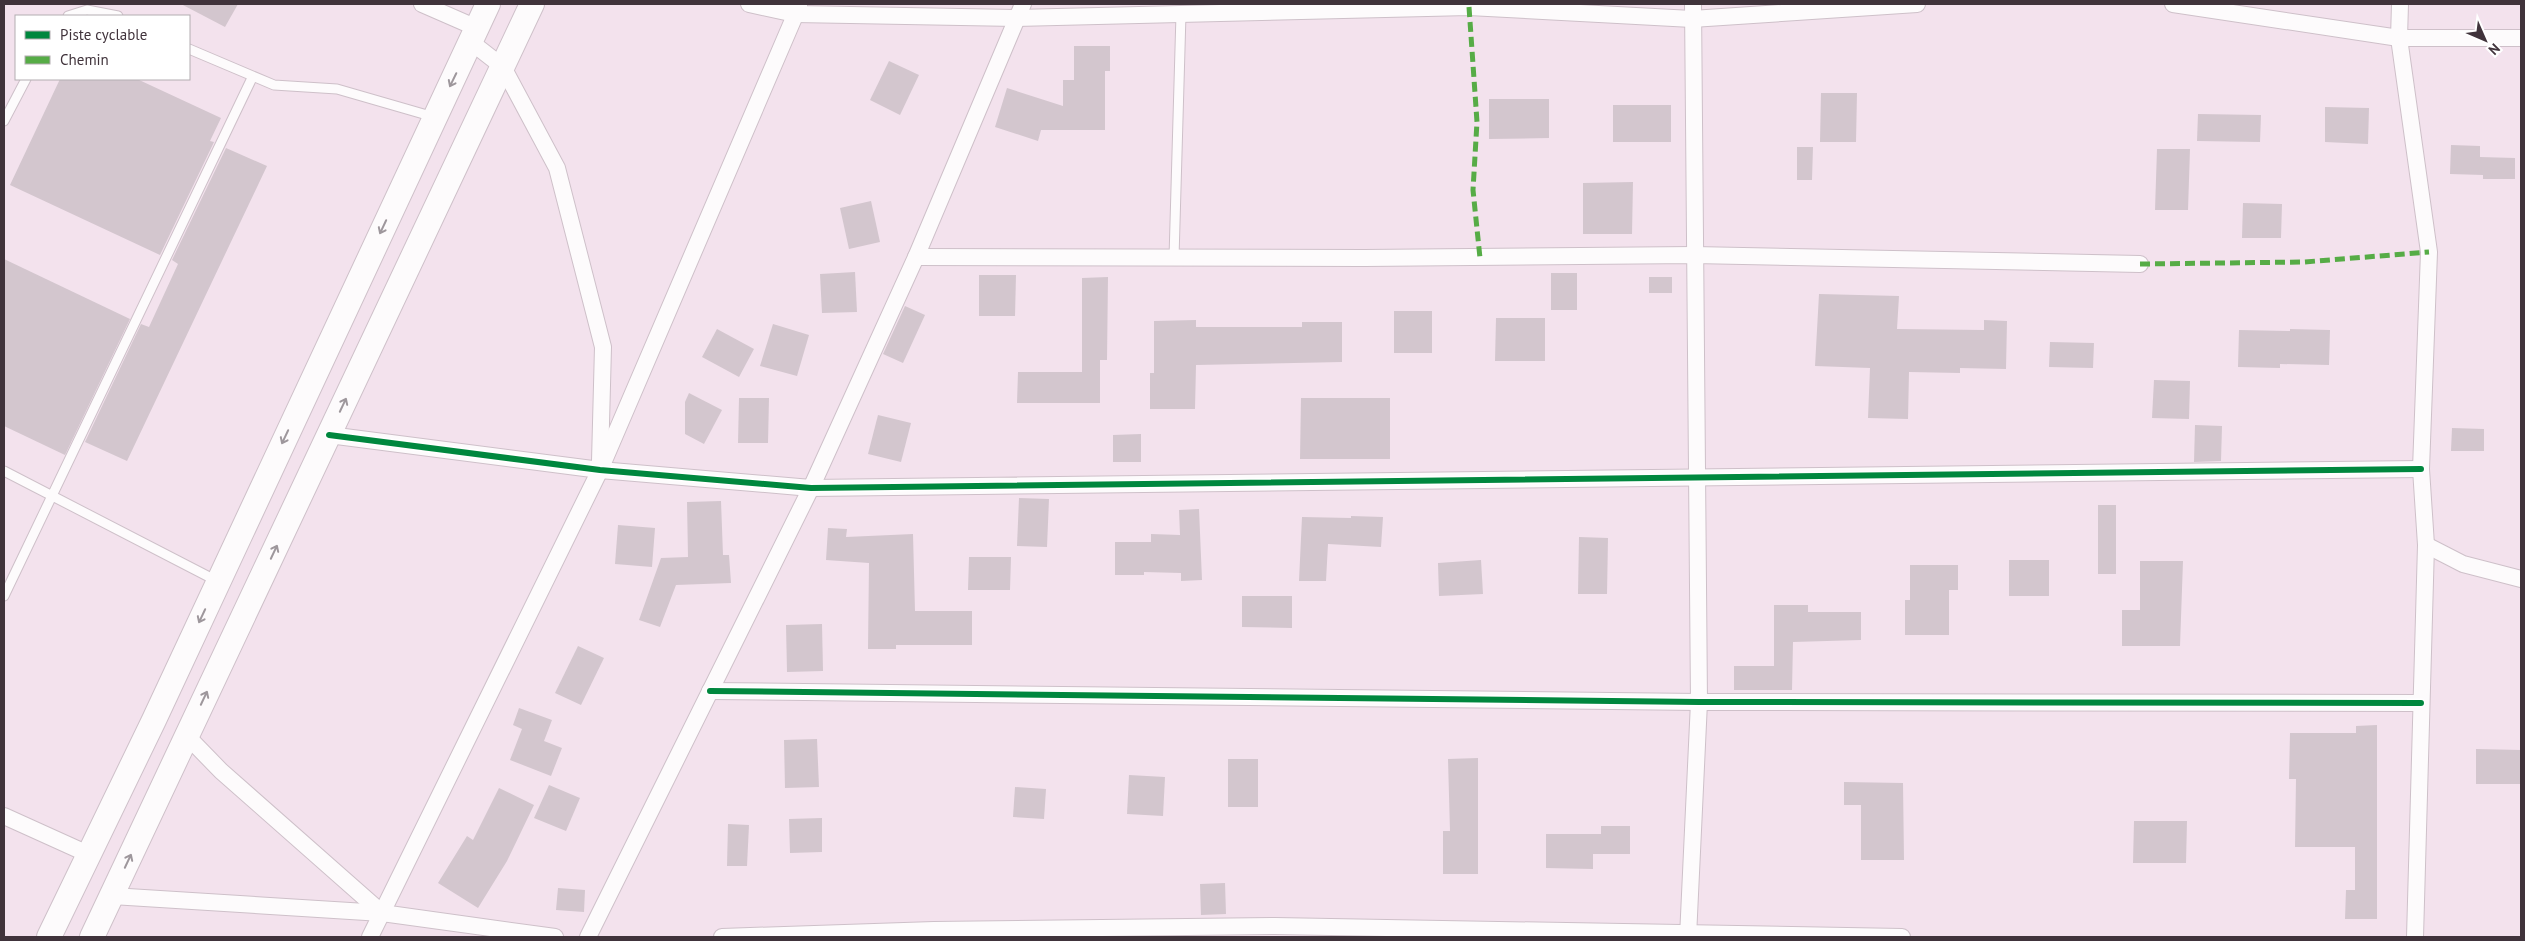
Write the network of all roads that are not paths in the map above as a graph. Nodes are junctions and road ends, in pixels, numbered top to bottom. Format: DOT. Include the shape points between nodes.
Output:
graph roads {
  1 [pos="422,4"];
  2 [pos="488,4"];
  3 [pos="532,4"];
  4 [pos="749,4"];
  5 [pos="1917,4"];
  6 [pos="2173,4"];
  7 [pos="2400,4"];
  8 [pos="1469,6"];
  9 [pos="1237,8"];
  10 [pos="798,9"];
  11 [pos="1019,11"];
  12 [pos="1692,12"];
  13 [pos="1180,14"];
  14 [pos="71,15"];
  15 [pos="113,15"];
  16 [pos="474,35"];
  17 [pos="2399,38"];
  18 [pos="2521,38"];
  19 [pos="190,49"];
  20 [pos="503,67"];
  21 [pos="252,78"];
  22 [pos="25,80"];
  23 [pos="434,117"];
  24 [pos="4,121"];
  25 [pos="1694,256"];
  26 [pos="916,257"];
  27 [pos="1174,258"];
  28 [pos="2140,264"];
  29 [pos="329,435"];
  30 [pos="2422,469"];
  31 [pos="600,470"];
  32 [pos="4,472"];
  33 [pos="1698,477"];
  34 [pos="811,488"];
  35 [pos="52,495"];
  36 [pos="2426,545"];
  37 [pos="2521,579"];
  38 [pos="218,582"];
  39 [pos="4,596"];
  40 [pos="710,691"];
  41 [pos="1698,702"];
  42 [pos="2421,703"];
  43 [pos="187,736"];
  44 [pos="4,816"];
  45 [pos="88,854"];
  46 [pos="112,896"];
  47 [pos="382,913"];
  48 [pos="1099,933"];
  49 [pos="1688,935"];
  50 [pos="49,937"];
  51 [pos="92,937"];
  52 [pos="370,937"];
  53 [pos="555,937"];
  54 [pos="588,937"];
  55 [pos="722,937"];
  56 [pos="1902,937"];
  57 [pos="2415,937"];
  1 -- 16 [label="street"];
  2 -- 16 [label="main road"];
  3 -- 20 [label="main road"];
  4 -- 10 [label="street"];
  5 -- 12 [label="street"];
  6 -- 17 [label="street"];
  7 -- 17 [label="street"];
  8 -- 9 [label="street"];
  8 -- 12 [label="street"];
  9 -- 13 [label="street"];
  10 -- 11 [label="street"];
  10 -- 31 [label="street"];
  11 -- 13 [label="street"];
  11 -- 26 [label="street"];
  12 -- 25 [label="street"];
  13 -- 27 [label="lane"];
  14 -- 15 [label="lane" via="87,10"];
  16 -- 20 [label="street"];
  16 -- 23 [label="main road, one-way"];
  17 -- 18 [label="street"];
  17 -- 30 [label="street" via="2429,252"];
  19 -- 21 [label="lane"];
  29 -- 20 [label="main road, one-way"];
  20 -- 31 [label="street" via="557,168 603,348"];
  21 -- 23 [label="lane" via="274,85 337,89"];
  21 -- 35 [label="lane"];
  22 -- 24 [label="lane"];
  23 -- 38 [label="main road, one-way"];
  25 -- 27 [label="street"];
  25 -- 28 [label="street"];
  25 -- 33 [label="street"];
  26 -- 27 [label="street"];
  26 -- 34 [label="street"];
  29 -- 31 [label="street"];
  43 -- 29 [label="main road, one-way"];
  30 -- 33 [label="street"];
  30 -- 36 [label="street"];
  31 -- 34 [label="street"];
  31 -- 47 [label="street"];
  32 -- 35 [label="lane"];
  33 -- 34 [label="street"];
  33 -- 41 [label="street"];
  34 -- 40 [label="street"];
  35 -- 38 [label="lane"];
  35 -- 39 [label="lane"];
  36 -- 37 [label="street" via="2463,564"];
  36 -- 42 [label="street"];
  38 -- 45 [label="main road, one-way"];
  40 -- 41 [label="street"];
  40 -- 54 [label="street"];
  41 -- 42 [label="street"];
  41 -- 49 [label="street"];
  42 -- 57 [label="street"];
  46 -- 43 [label="main road, one-way"];
  43 -- 47 [label="street" via="221,771"];
  44 -- 45 [label="street"];
  45 -- 50 [label="main road"];
  46 -- 47 [label="street"];
  46 -- 51 [label="main road"];
  47 -- 52 [label="street"];
  47 -- 53 [label="street"];
  48 -- 49 [label="street" via="1275,926"];
  48 -- 55 [label="street" via="934,930"];
  49 -- 56 [label="street"];
}
